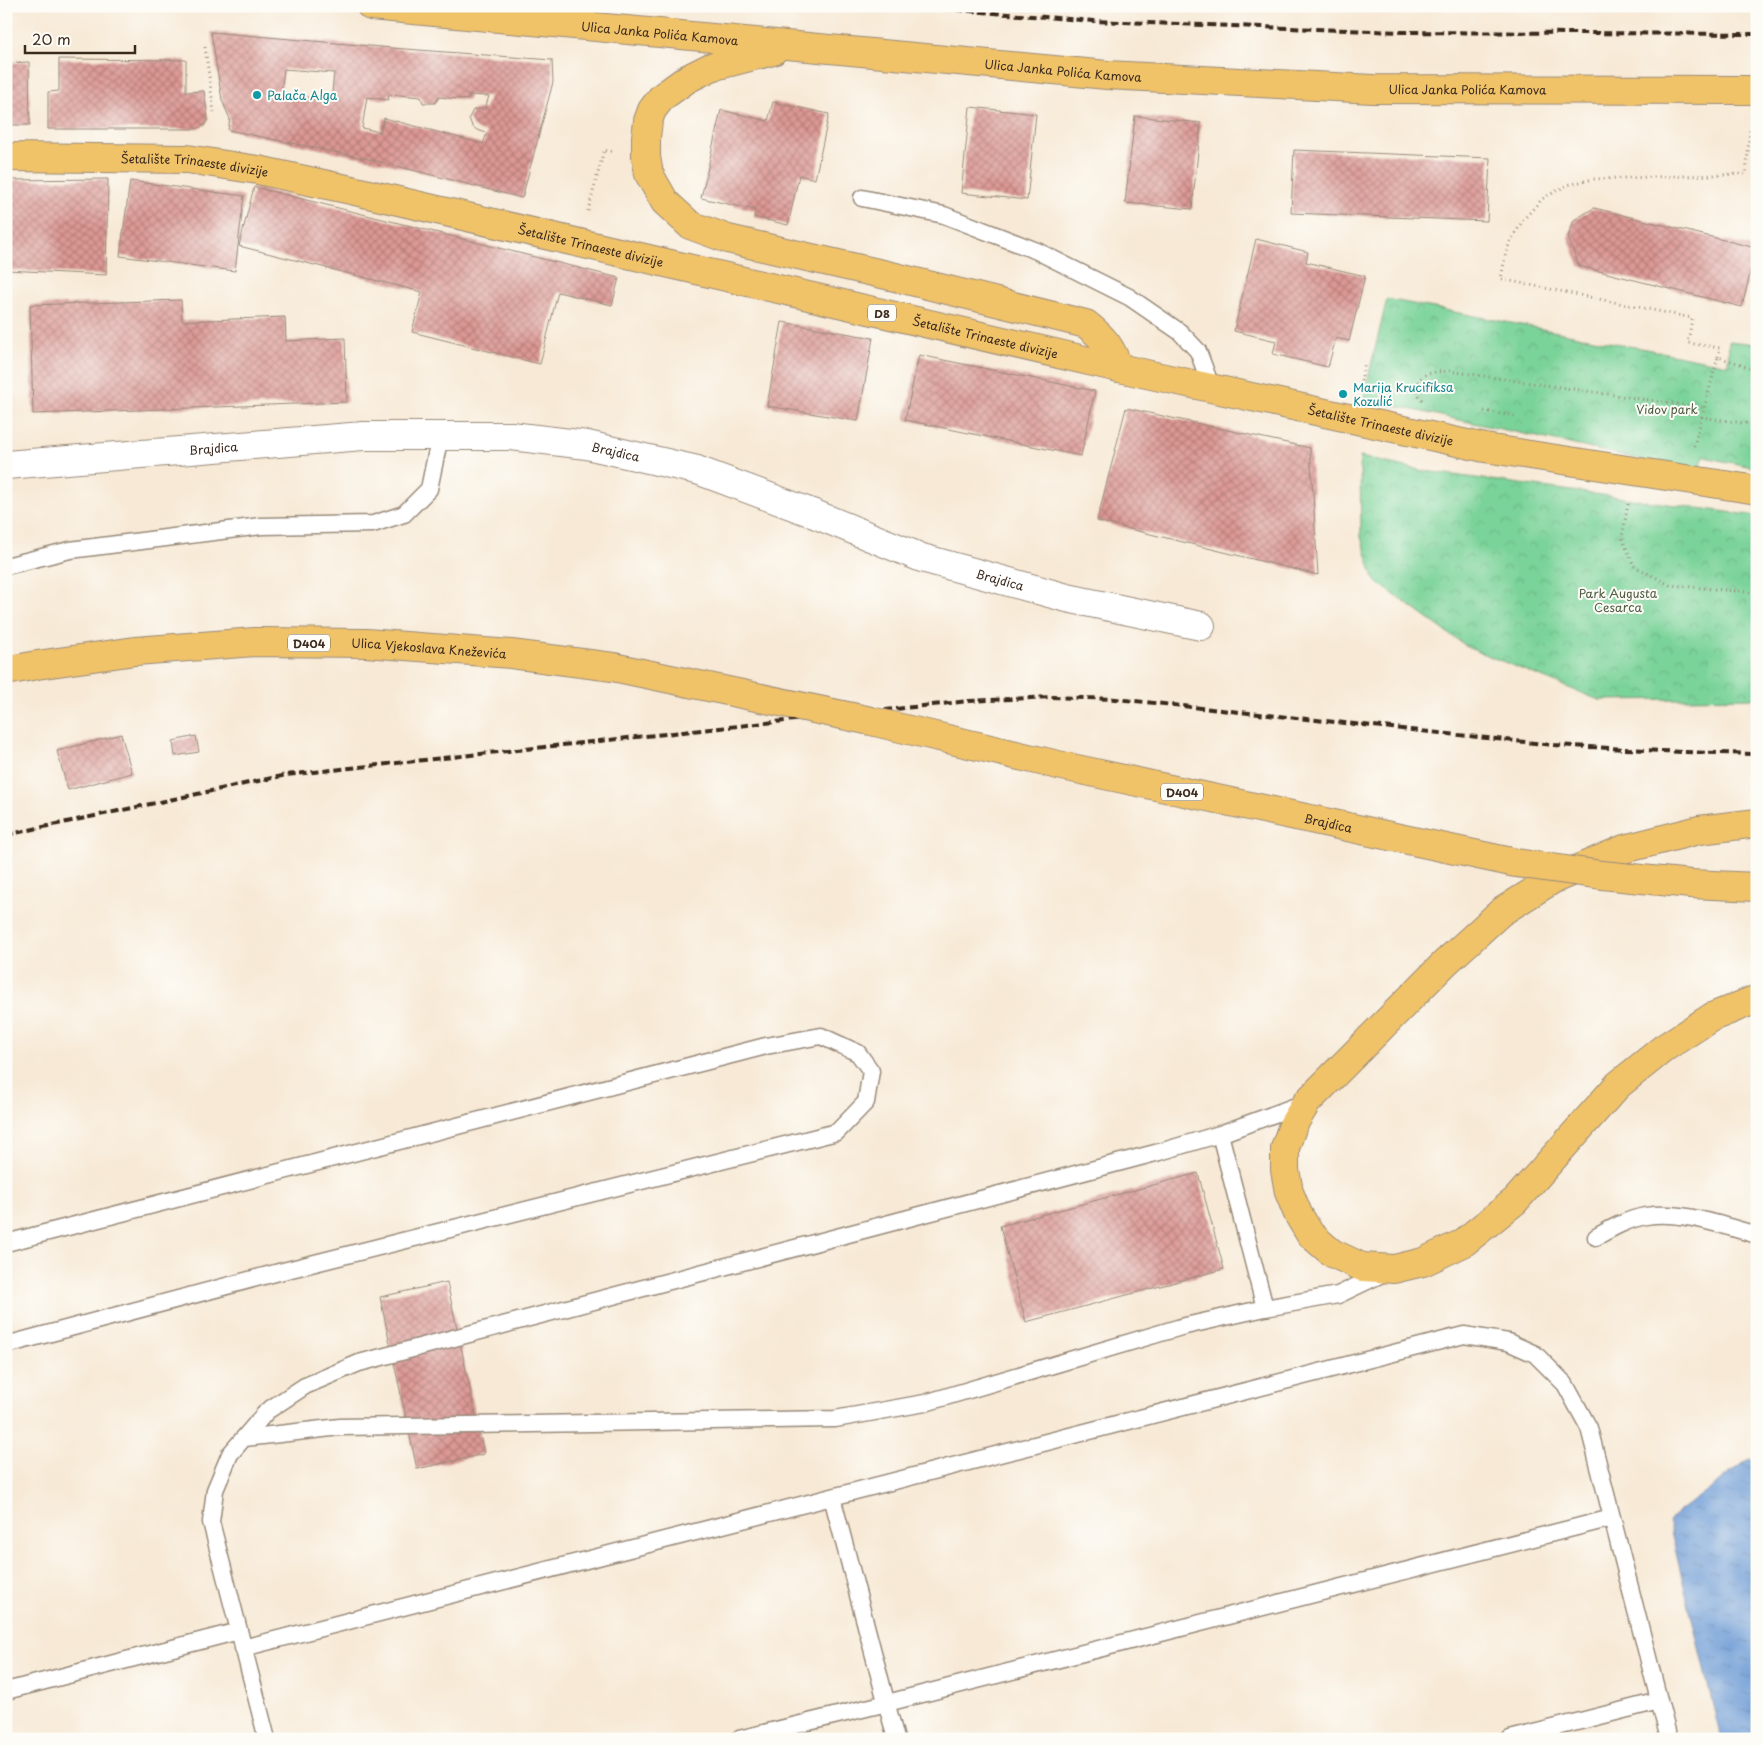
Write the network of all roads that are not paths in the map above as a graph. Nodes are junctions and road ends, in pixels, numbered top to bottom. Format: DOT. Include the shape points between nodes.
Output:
graph roads {
  1 [pos="371,6"];
  2 [pos="796,46"];
  3 [pos="1757,90"];
  4 [pos="6,157"];
  5 [pos="862,198"];
  6 [pos="1119,368"];
  7 [pos="1212,389"];
  8 [pos="440,436"];
  9 [pos="6,464"];
  10 [pos="1757,490"];
  11 [pos="6,566"];
  12 [pos="1201,626"];
  13 [pos="612,667"];
  14 [pos="6,671"];
  15 [pos="1757,823"];
  16 [pos="1757,887"];
  17 [pos="1757,999"];
  18 [pos="1307,1102"];
  19 [pos="1220,1134"];
  20 [pos="1757,1235"];
  21 [pos="1596,1237"];
  22 [pos="6,1243"];
  23 [pos="1394,1268"];
  24 [pos="1264,1308"];
  25 [pos="6,1345"];
  26 [pos="245,1438"];
  27 [pos="832,1497"];
  28 [pos="1612,1518"];
  29 [pos="239,1631"];
  30 [pos="243,1648"];
  31 [pos="6,1691"];
  32 [pos="1659,1701"];
  33 [pos="887,1703"];
  34 [pos="267,1739"];
  35 [pos="739,1739"];
  36 [pos="896,1739"];
  37 [pos="1510,1739"];
  38 [pos="1669,1739"];
  1 -- 2 [label="main road, Ulica Janka Polića Kamova"];
  2 -- 3 [label="main road, Ulica Janka Polića Kamova" via="1107,75 1373,89"];
  2 -- 6 [label="main road" via="711,67 662,97 652,110 646,137 646,157 650,174 665,202 690,225 728,239 1086,324 1112,349"];
  4 -- 6 [label="main road, Šetalište Trinaeste divizije / D8" via="187,159 258,170"];
  5 -- 7 [label="lane" via="944,216 1037,251 1129,298 1180,332 1198,351"];
  6 -- 7 [label="main road, Šetalište Trinaeste divizije / D8"];
  7 -- 10 [label="main road, Šetalište Trinaeste divizije / D8" via="1485,448"];
  8 -- 9 [label="street, Brajdica" via="363,436"];
  8 -- 11 [label="lane" via="429,489 404,514 373,524 261,526 70,550"];
  8 -- 12 [label="street, Brajdica" via="511,436 587,445 697,470 922,558 1067,598"];
  13 -- 14 [label="main road, Ulica Vjekoslava Kneževića / D404" via="511,654 376,644 255,642 136,651"];
  13 -- 16 [label="main road, Brajdica / D404, bridge" via="1516,863 1602,876"];
  15 -- 18 [label="main road" via="1699,830 1624,849 1552,880 1501,912 1445,963"];
  17 -- 23 [label="main road" via="1712,1017 1641,1066 1618,1086 1515,1201 1463,1243 1423,1262"];
  18 -- 19 [label="lane"];
  18 -- 23 [label="main road" via="1293,1125 1285,1148 1284,1170 1298,1214 1310,1234 1332,1253 1362,1267"];
  19 -- 24 [label="lane"];
  19 -- 26 [label="lane" via="359,1363 305,1386 267,1411"];
  20 -- 21 [label="lane" via="1661,1215 1645,1216"];
  22 -- 25 [label="lane" via="766,1046 821,1036 858,1053 871,1071 866,1102 837,1132 279,1272"];
  23 -- 24 [label="lane" via="1338,1295"];
  24 -- 26 [label="lane" via="1172,1329 925,1403 835,1419 340,1427"];
  26 -- 29 [label="lane" via="230,1454 215,1490 211,1522"];
  27 -- 28 [label="lane" via="1464,1335 1508,1342 1535,1354 1565,1384 1589,1428"];
  27 -- 30 [label="lane"];
  27 -- 33 [label="lane"];
  28 -- 32 [label="lane"];
  28 -- 33 [label="lane"];
  29 -- 30 [label="lane"];
  29 -- 31 [label="lane"];
  30 -- 34 [label="lane"];
  32 -- 37 [label="lane"];
  32 -- 38 [label="lane"];
  33 -- 35 [label="lane"];
  33 -- 36 [label="lane"];
}
